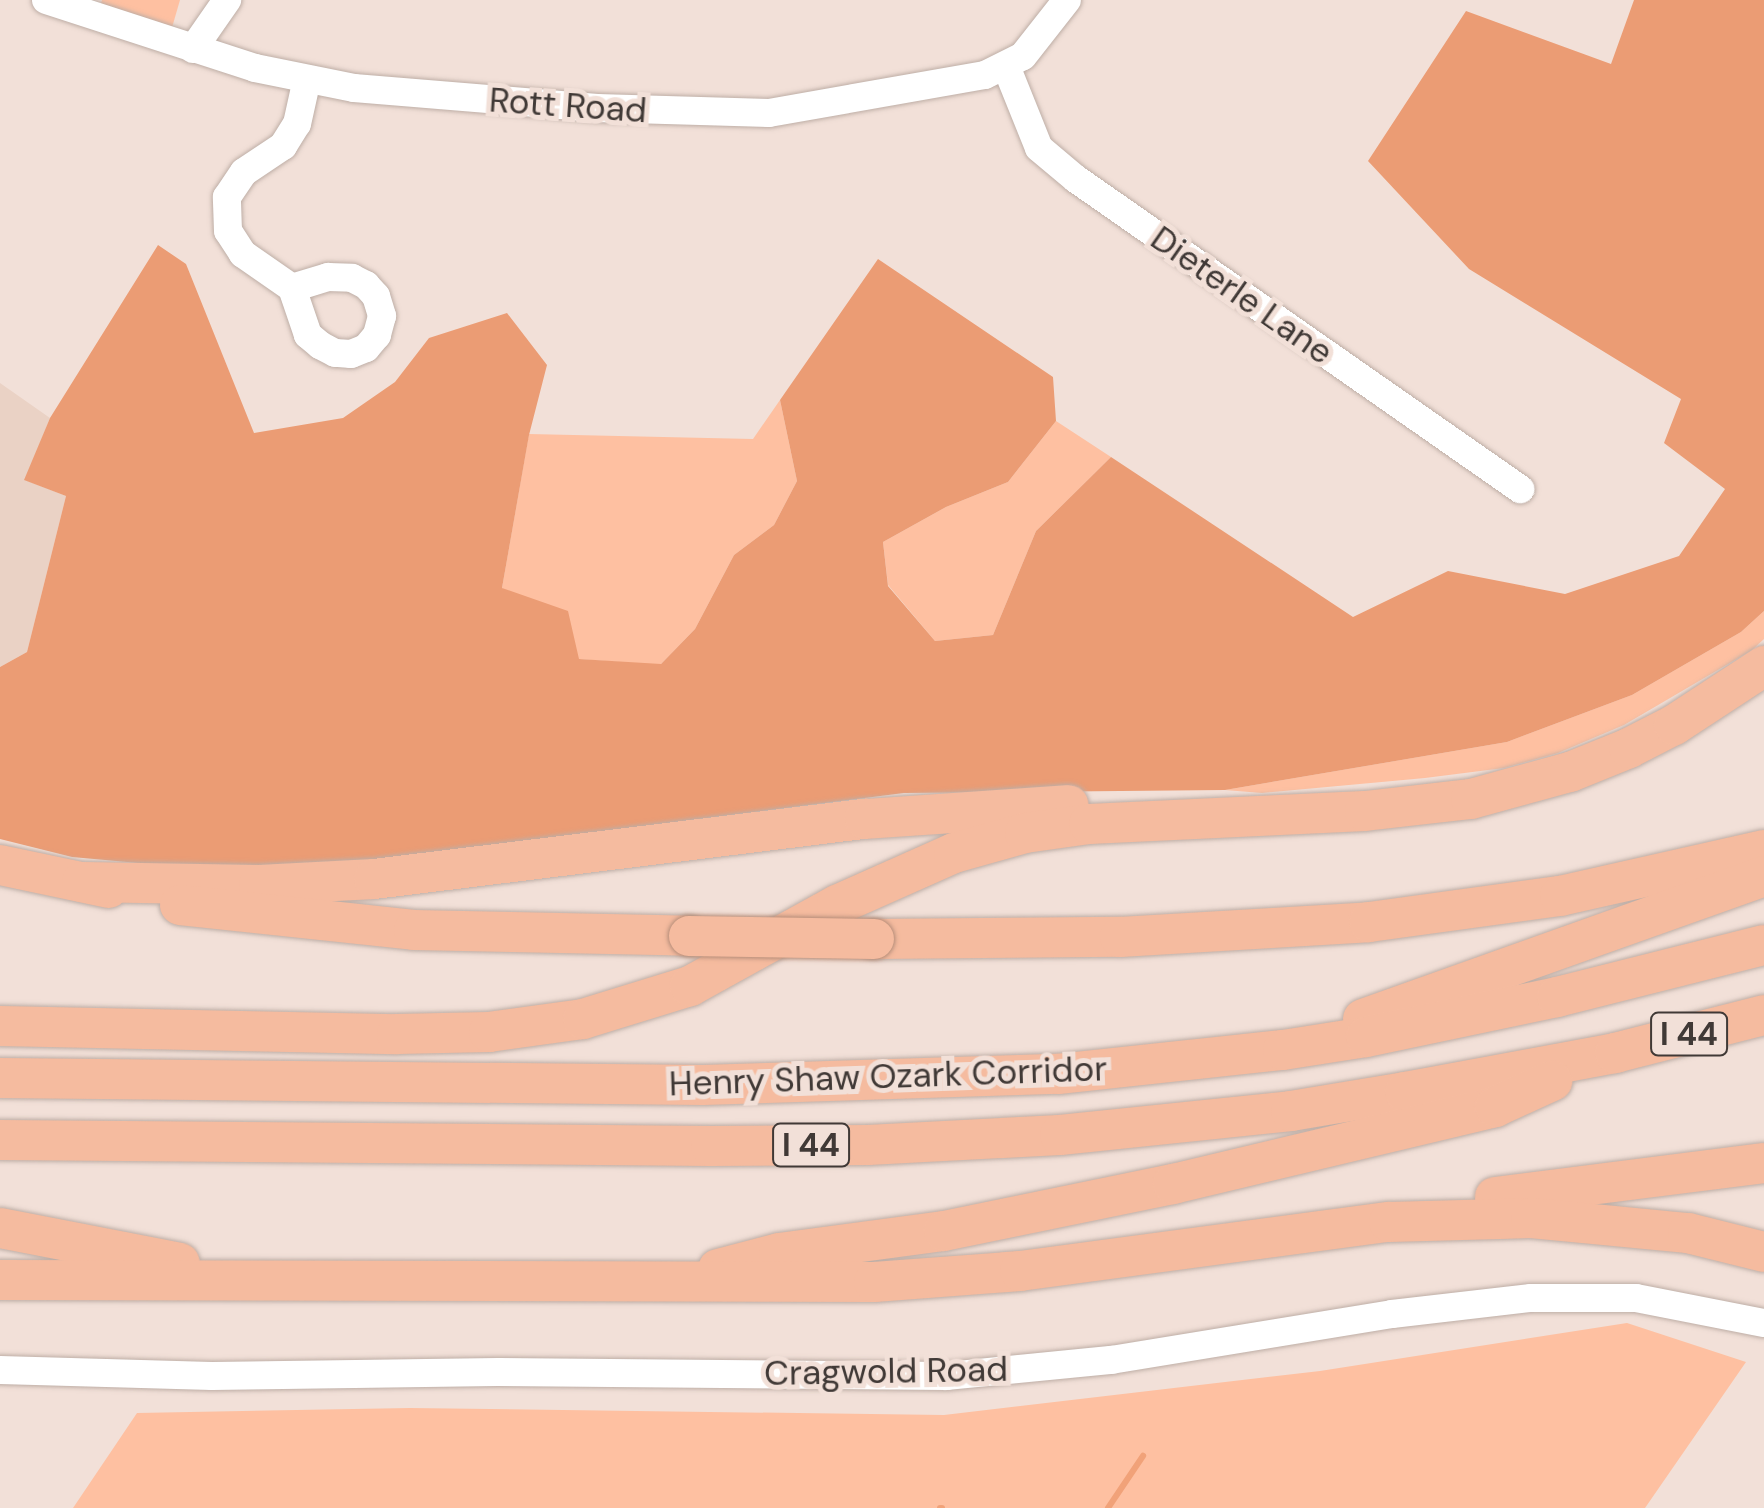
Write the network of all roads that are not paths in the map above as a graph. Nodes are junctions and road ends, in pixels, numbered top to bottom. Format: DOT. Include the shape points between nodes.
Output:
graph roads {
  1 [pos="46,0"];
  2 [pos="228,0"];
  3 [pos="1066,0"];
  4 [pos="193,49"];
  5 [pos="1006,66"];
  6 [pos="306,79"];
  7 [pos="292,288"];
  8 [pos="1520,489"];
  9 [pos="1764,666"];
  10 [pos="1272,813"];
  11 [pos="1764,850"];
  12 [pos="0,866"];
  13 [pos="1764,876"];
  14 [pos="82,882"];
  15 [pos="1764,945"];
  16 [pos="1764,1015"];
  17 [pos="0,1026"];
  18 [pos="1283,1050"];
  19 [pos="1615,1053"];
  20 [pos="0,1078"];
  21 [pos="0,1140"];
  22 [pos="1764,1164"];
  23 [pos="1389,1222"];
  24 [pos="0,1228"];
  25 [pos="1764,1252"];
  26 [pos="267,1279"];
  27 [pos="0,1280"];
  28 [pos="666,1282"];
  29 [pos="1764,1323"];
  30 [pos="0,1370"];
  1 -- 4 [label="street, Rott Road"];
  2 -- 4 [label="street"];
  3 -- 5 [label="street, Rott Road" via="1023,56"];
  4 -- 6 [label="street, Rott Road"];
  5 -- 6 [label="street, Rott Road" via="950,84 770,114 492,101"];
  5 -- 8 [label="street, Dieterle Lane" via="1039,148"];
  6 -- 7 [label="street" via="296,124 283,146 244,172 228,197 228,231 243,254"];
  9 -- 10 [label="highway" via="1628,748 1519,787 1415,807"];
  10 -- 14 [label="highway" via="1140,804 998,808 374,879"];
  10 -- 17 [label="highway" via="1025,832 954,853 837,905 690,986 582,1019 434,1033"];
  11 -- 14 [label="highway, bridge" via="1577,892 1369,922 1120,938 491,934 177,904"];
  12 -- 14 [label="highway"];
  13 -- 18 [label="highway"];
  15 -- 18 [label="highway, Henry Shaw Ozark Corridor / I 44" via="1462,1018"];
  16 -- 19 [label="highway, Henry Shaw Ozark Corridor / I 44"];
  18 -- 20 [label="highway, Henry Shaw Ozark Corridor / I 44" via="1058,1074 819,1084"];
  19 -- 21 [label="highway, Henry Shaw Ozark Corridor / I 44" via="1291,1110 942,1142"];
  19 -- 28 [label="highway" via="1494,1107 1361,1140 1032,1214 779,1253"];
  22 -- 23 [label="highway" via="1468,1200"];
  23 -- 25 [label="highway" via="1609,1222"];
  23 -- 28 [label="highway" via="1020,1272 874,1282"];
  24 -- 26 [label="highway"];
  26 -- 27 [label="highway"];
  26 -- 28 [label="highway"];
  29 -- 30 [label="street, Cragwold Road" via="1636,1298 1531,1298 1111,1360 947,1376"];
}
